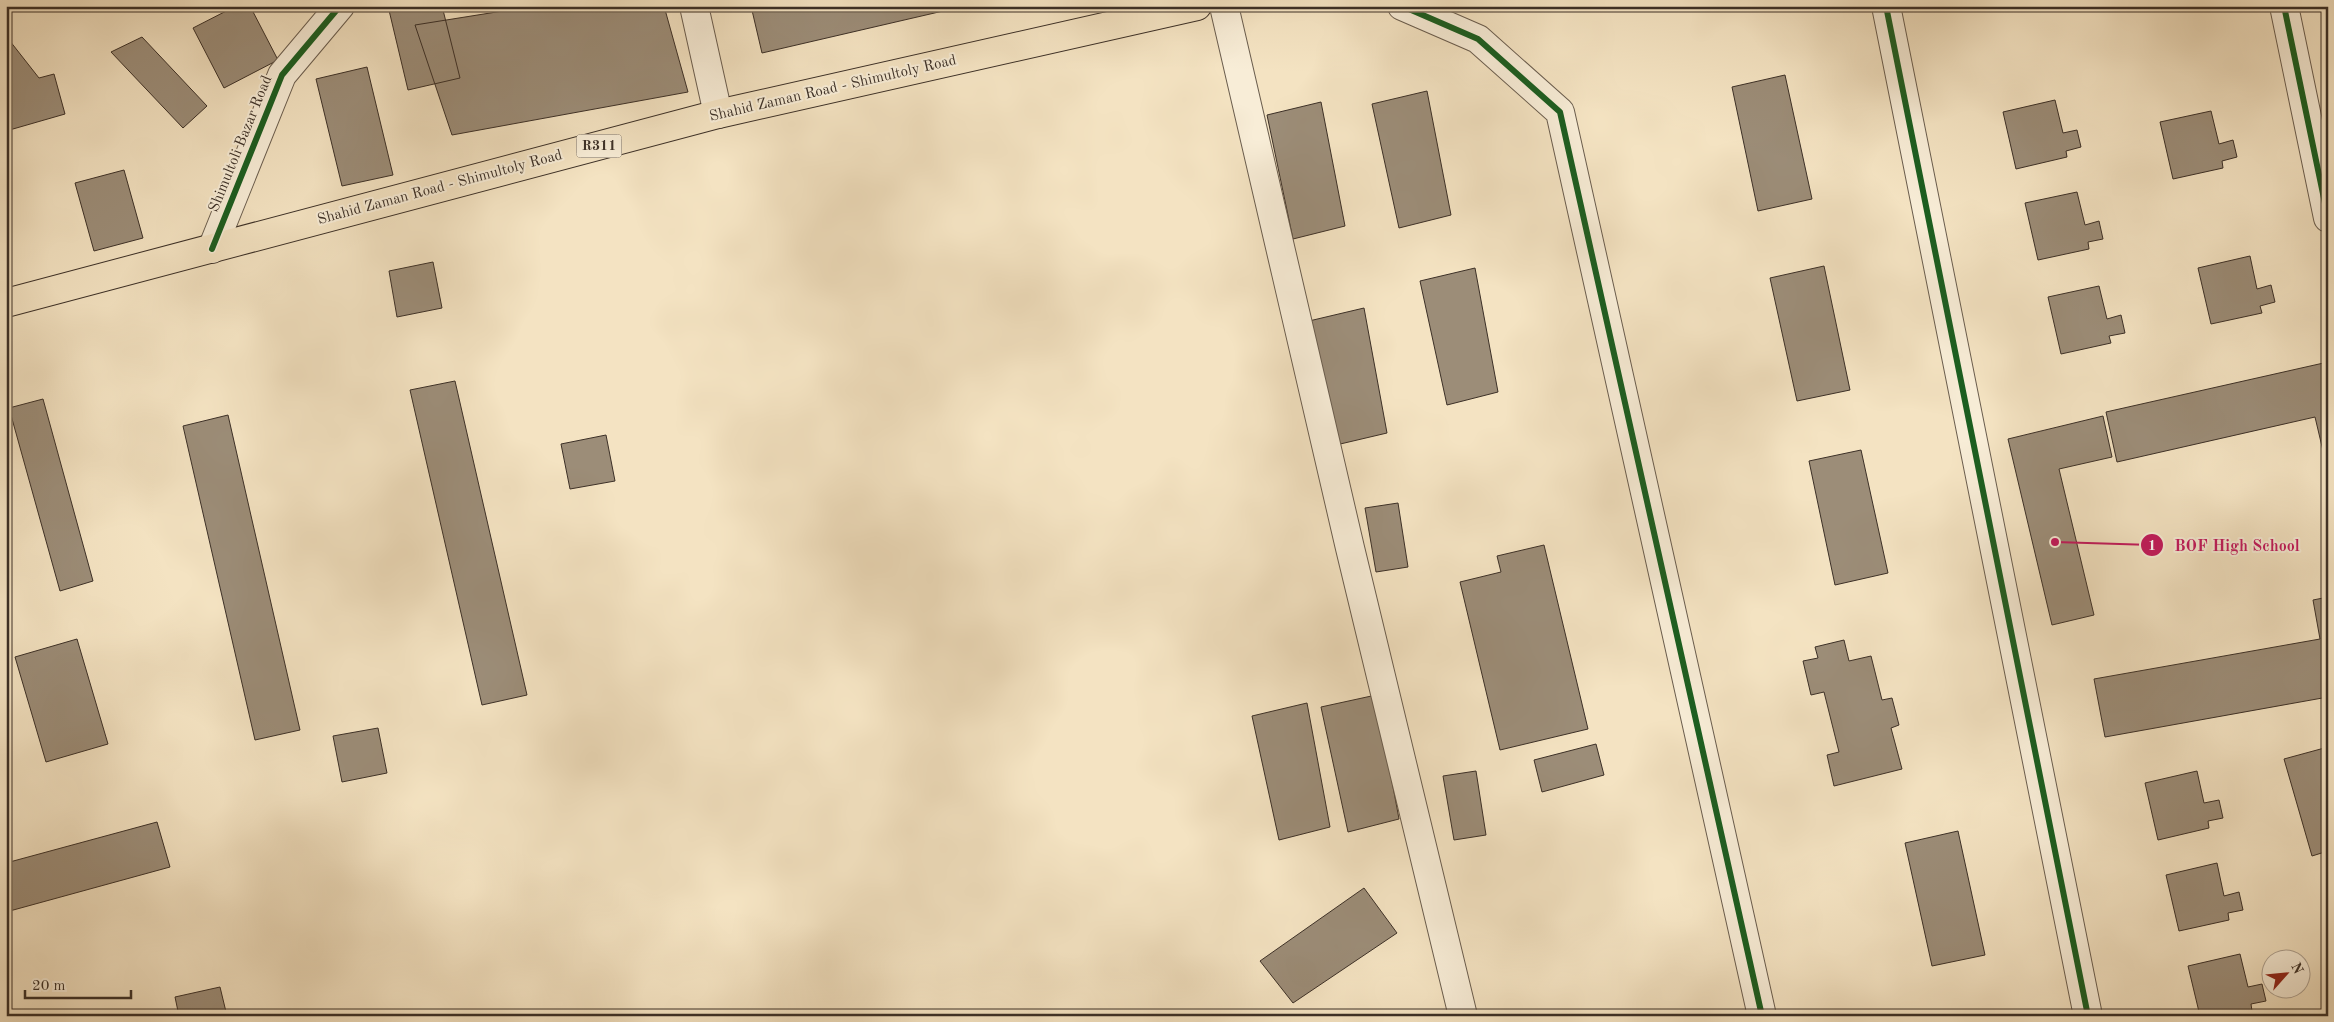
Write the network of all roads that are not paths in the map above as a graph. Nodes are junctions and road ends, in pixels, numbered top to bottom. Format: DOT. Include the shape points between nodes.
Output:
graph roads {
  1 [pos="340,6"];
  2 [pos="694,6"];
  3 [pos="1197,6"];
  4 [pos="1224,6"];
  5 [pos="1402,6"];
  6 [pos="1886,6"];
  7 [pos="2284,6"];
  8 [pos="718,114"];
  9 [pos="2328,218"];
  10 [pos="212,249"];
  11 [pos="6,303"];
  12 [pos="1463,1016"];
  13 [pos="1762,1016"];
  14 [pos="2088,1016"];
  1 -- 10 [label="street, Shimultoli Bazar Road" via="282,75"];
  2 -- 8 [label="street"];
  3 -- 8 [label="main road, Shahid Zaman Road - Shimultoly Road / R311"];
  4 -- 12 [label="street"];
  5 -- 13 [label="street" via="1478,39 1560,112"];
  6 -- 14 [label="street"];
  7 -- 9 [label="street"];
  8 -- 10 [label="main road, Shahid Zaman Road - Shimultoly Road / R311"];
  10 -- 11 [label="main road, Shahid Zaman Road - Shimultoly Road / R311"];
}
